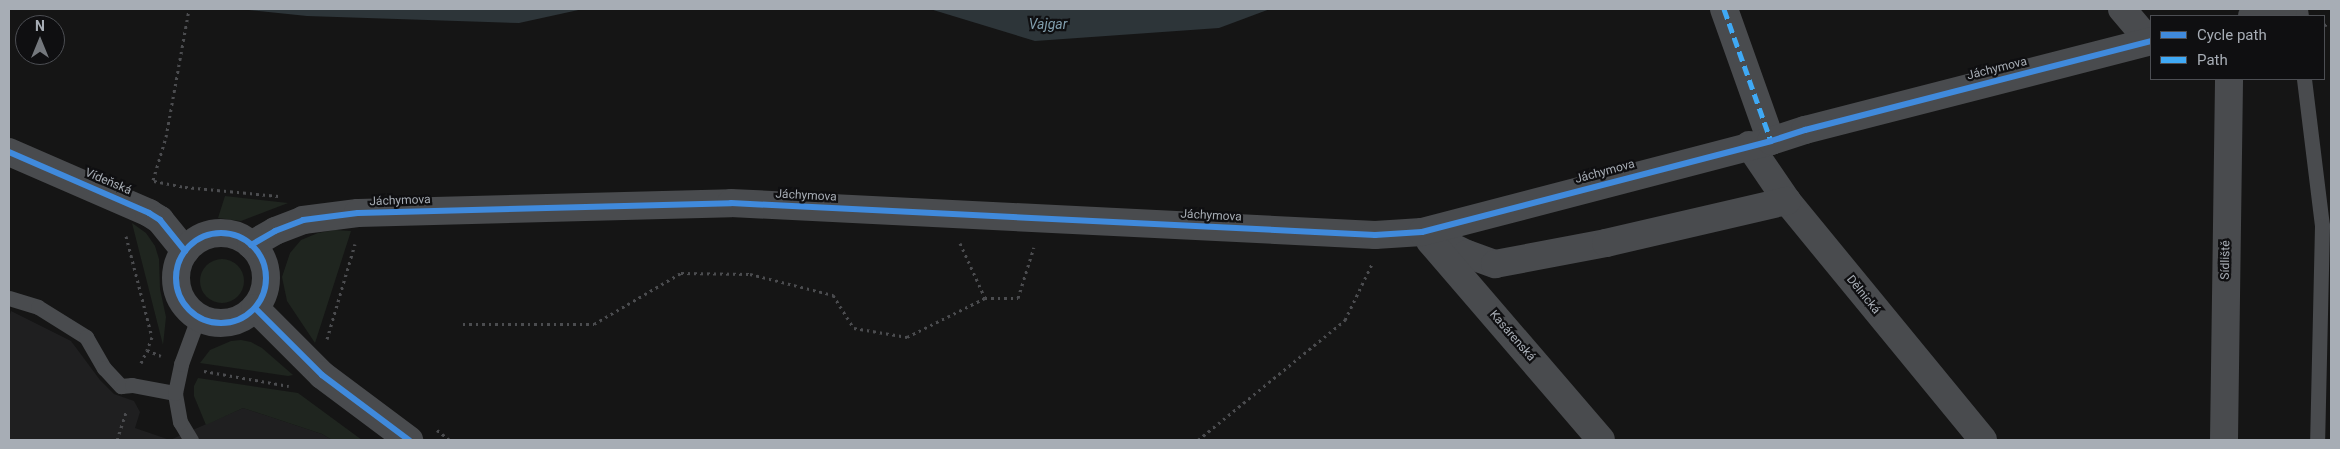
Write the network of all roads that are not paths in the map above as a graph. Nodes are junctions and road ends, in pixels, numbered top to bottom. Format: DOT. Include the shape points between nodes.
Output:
graph roads {
  1 [pos="1724,9"];
  2 [pos="2122,9"];
  3 [pos="2283,9"];
  4 [pos="2256,15"];
  5 [pos="2150,41"];
  6 [pos="2229,80"];
  7 [pos="2304,80"];
  8 [pos="1760,143"];
  9 [pos="9,152"];
  10 [pos="1787,201"];
  11 [pos="1422,232"];
  12 [pos="251,245"];
  13 [pos="185,251"];
  14 [pos="2327,265"];
  15 [pos="9,298"];
  16 [pos="255,308"];
  17 [pos="198,318"];
  18 [pos="175,394"];
  19 [pos="191,440"];
  20 [pos="409,440"];
  21 [pos="1601,440"];
  22 [pos="1983,440"];
  23 [pos="2224,440"];
  24 [pos="2318,440"];
  1 -- 8 [label="street, Dělnická"];
  2 -- 5 [label="street"];
  3 -- 4 [label="street"];
  5 -- 8 [label="street, Jáchymova"];
  6 -- 23 [label="street, Sídliště"];
  7 -- 14 [label="lane"];
  8 -- 10 [label="street, Dělnická"];
  8 -- 11 [label="street, Jáchymova"];
  9 -- 13 [label="street, Vídeňská" via="149,213 160,220"];
  10 -- 11 [label="street" via="1606,243 1495,264"];
  10 -- 22 [label="street, Dělnická"];
  11 -- 12 [label="street, Jáchymova" via="1375,235 731,203 358,213 303,220"];
  11 -- 21 [label="street, Kasárenská"];
  12 -- 13 [label="street" via="224,233 209,235"];
  12 -- 16 [label="street" via="260,255 266,282"];
  13 -- 17 [label="street" via="177,268 176,287 180,299"];
  14 -- 24 [label="lane"];
  15 -- 18 [label="lane" via="38,307 86,338 104,368 121,386 132,385"];
  16 -- 17 [label="street" via="243,318 228,323 212,323"];
  16 -- 20 [label="street" via="322,375"];
  17 -- 18 [label="lane" via="181,364"];
  18 -- 19 [label="lane" via="180,422"];
}
